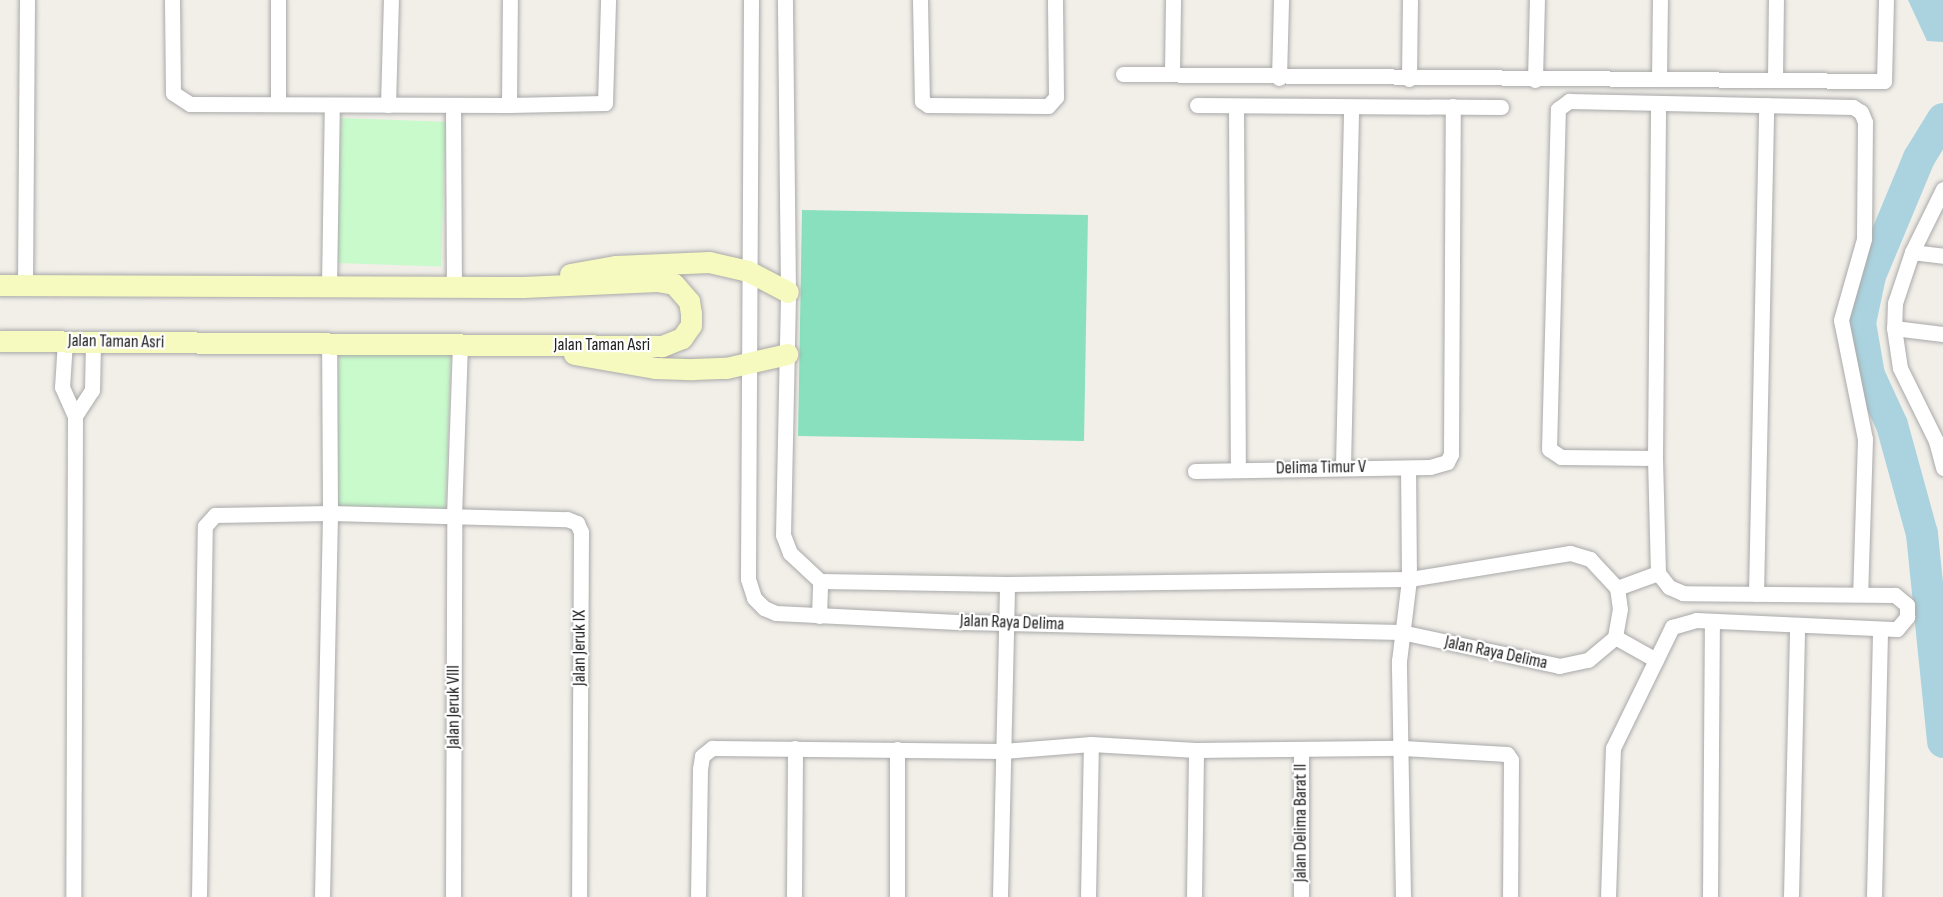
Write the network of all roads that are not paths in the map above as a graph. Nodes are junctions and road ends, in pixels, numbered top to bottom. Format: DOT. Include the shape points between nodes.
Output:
graph roads {
  1 [pos="27,0"];
  2 [pos="172,0"];
  3 [pos="279,0"];
  4 [pos="391,0"];
  5 [pos="510,0"];
  6 [pos="608,0"];
  7 [pos="751,0"];
  8 [pos="785,0"];
  9 [pos="920,0"];
  10 [pos="1055,0"];
  11 [pos="1173,0"];
  12 [pos="1281,0"];
  13 [pos="1410,0"];
  14 [pos="1537,0"];
  15 [pos="1660,0"];
  16 [pos="1776,0"];
  17 [pos="1886,0"];
  18 [pos="1172,73"];
  19 [pos="1124,74"];
  20 [pos="1279,78"];
  21 [pos="1775,78"];
  22 [pos="1409,79"];
  23 [pos="1659,79"];
  24 [pos="1535,80"];
  25 [pos="278,103"];
  26 [pos="1658,103"];
  27 [pos="332,105"];
  28 [pos="388,105"];
  29 [pos="453,105"];
  30 [pos="509,105"];
  31 [pos="1197,105"];
  32 [pos="1766,105"];
  33 [pos="1236,106"];
  34 [pos="1453,106"];
  35 [pos="1501,106"];
  36 [pos="1351,107"];
  37 [pos="1943,189"];
  38 [pos="1912,252"];
  39 [pos="1943,256"];
  40 [pos="748,271"];
  41 [pos="0,285"];
  42 [pos="25,285"];
  43 [pos="330,286"];
  44 [pos="454,286"];
  45 [pos="523,286"];
  46 [pos="788,292"];
  47 [pos="1894,328"];
  48 [pos="1943,334"];
  49 [pos="0,341"];
  50 [pos="65,341"];
  51 [pos="93,341"];
  52 [pos="329,343"];
  53 [pos="460,345"];
  54 [pos="527,345"];
  55 [pos="787,350"];
  56 [pos="749,361"];
  57 [pos="75,416"];
  58 [pos="1655,458"];
  59 [pos="1343,466"];
  60 [pos="1408,468"];
  61 [pos="1943,468"];
  62 [pos="1238,469"];
  63 [pos="1195,471"];
  64 [pos="330,513"];
  65 [pos="454,516"];
  66 [pos="1658,573"];
  67 [pos="1409,579"];
  68 [pos="820,581"];
  69 [pos="1007,584"];
  70 [pos="1617,588"];
  71 [pos="1756,594"];
  72 [pos="1860,594"];
  73 [pos="819,616"];
  74 [pos="1712,621"];
  75 [pos="1008,623"];
  76 [pos="1797,625"];
  77 [pos="1880,629"];
  78 [pos="1401,632"];
  79 [pos="1615,637"];
  80 [pos="1656,660"];
  81 [pos="1090,744"];
  82 [pos="795,748"];
  83 [pos="1403,748"];
  84 [pos="897,749"];
  85 [pos="1301,749"];
  86 [pos="1196,750"];
  87 [pos="1003,751"];
  88 [pos="73,897"];
  89 [pos="199,897"];
  90 [pos="322,897"];
  91 [pos="453,897"];
  92 [pos="579,897"];
  93 [pos="699,897"];
  94 [pos="794,897"];
  95 [pos="897,897"];
  96 [pos="1000,897"];
  97 [pos="1088,897"];
  98 [pos="1194,897"];
  99 [pos="1301,897"];
  100 [pos="1403,897"];
  101 [pos="1510,897"];
  102 [pos="1608,897"];
  103 [pos="1710,897"];
  104 [pos="1791,897"];
  105 [pos="1874,897"];
  1 -- 42 [label="street"];
  2 -- 25 [label="street" via="171,78 173,93 180,100 190,104"];
  3 -- 25 [label="street"];
  4 -- 28 [label="street"];
  5 -- 30 [label="street"];
  6 -- 30 [label="street" via="604,103"];
  7 -- 40 [label="street"];
  8 -- 46 [label="street"];
  9 -- 10 [label="street" via="922,101 938,105 1053,103"];
  11 -- 18 [label="street"];
  12 -- 20 [label="street"];
  13 -- 22 [label="street"];
  14 -- 24 [label="street"];
  15 -- 23 [label="street"];
  16 -- 21 [label="street"];
  17 -- 21 [label="street" via="1884,81"];
  18 -- 19 [label="street"];
  18 -- 20 [label="street"];
  20 -- 22 [label="street"];
  21 -- 23 [label="street"];
  22 -- 24 [label="street"];
  23 -- 24 [label="street"];
  25 -- 27 [label="street"];
  26 -- 32 [label="street"];
  26 -- 58 [label="street"];
  26 -- 58 [label="street" via="1569,101 1558,109 1549,449 1561,457"];
  27 -- 28 [label="street"];
  27 -- 43 [label="street"];
  28 -- 29 [label="street"];
  29 -- 30 [label="street"];
  29 -- 44 [label="street"];
  31 -- 33 [label="street"];
  32 -- 71 [label="street"];
  32 -- 72 [label="street" via="1853,107 1861,112 1865,122 1864,239 1841,320 1865,439"];
  33 -- 36 [label="street"];
  33 -- 62 [label="street"];
  34 -- 35 [label="street"];
  34 -- 36 [label="street"];
  34 -- 60 [label="street, Delima Timur V" via="1451,454 1447,462"];
  36 -- 59 [label="street"];
  37 -- 38 [label="street"];
  38 -- 39 [label="street"];
  38 -- 47 [label="street" via="1895,303"];
  40 -- 45 [label="main road" via="709,262 660,262 586,271"];
  40 -- 46 [label="main road"];
  40 -- 56 [label="street"];
  41 -- 42 [label="main road, Jalan Taman Asri"];
  42 -- 43 [label="main road, Jalan Taman Asri"];
  43 -- 44 [label="main road, Jalan Taman Asri"];
  44 -- 45 [label="main road, Jalan Taman Asri"];
  45 -- 54 [label="main road, Jalan Taman Asri" via="657,281 674,284 689,301 691,312 691,325 682,338 662,346"];
  46 -- 55 [label="street"];
  47 -- 48 [label="street"];
  47 -- 61 [label="street" via="1900,368 1936,441"];
  49 -- 50 [label="main road, Jalan Taman Asri"];
  50 -- 51 [label="main road, Jalan Taman Asri"];
  50 -- 57 [label="street" via="62,387"];
  51 -- 52 [label="main road, Jalan Taman Asri"];
  51 -- 57 [label="street" via="92,390"];
  52 -- 53 [label="main road, Jalan Taman Asri"];
  52 -- 64 [label="street"];
  53 -- 54 [label="main road, Jalan Taman Asri"];
  53 -- 65 [label="street, Jalan Jeruk VIII"];
  54 -- 56 [label="main road" via="655,368"];
  55 -- 56 [label="main road"];
  55 -- 68 [label="street" via="783,535 790,553"];
  56 -- 73 [label="street, Jalan Raya Delima" via="748,579 754,598 764,608 776,613"];
  57 -- 88 [label="street"];
  58 -- 66 [label="street"];
  59 -- 60 [label="street, Delima Timur V"];
  59 -- 62 [label="street, Delima Timur V"];
  60 -- 67 [label="street"];
  62 -- 63 [label="street, Delima Timur V"];
  64 -- 65 [label="street, Jalan Jeruk IX"];
  64 -- 89 [label="street, Jalan Jeruk IX" via="215,515 205,526"];
  64 -- 90 [label="street"];
  65 -- 91 [label="street, Jalan Jeruk VIII"];
  65 -- 92 [label="street, Jalan Jeruk IX" via="567,519 577,523 581,532"];
  66 -- 70 [label="street"];
  66 -- 71 [label="street" via="1669,587 1683,593"];
  67 -- 69 [label="street"];
  67 -- 70 [label="street" via="1570,553 1590,559"];
  67 -- 78 [label="street"];
  68 -- 69 [label="street"];
  68 -- 73 [label="street"];
  69 -- 75 [label="street"];
  70 -- 79 [label="street" via="1620,609"];
  71 -- 72 [label="street"];
  72 -- 77 [label="street" via="1895,595 1907,605 1905,624 1897,629"];
  73 -- 75 [label="street, Jalan Raya Delima"];
  74 -- 76 [label="street"];
  74 -- 80 [label="street" via="1682,622 1672,627"];
  74 -- 103 [label="street"];
  75 -- 78 [label="street, Jalan Raya Delima"];
  75 -- 87 [label="street"];
  76 -- 77 [label="street"];
  76 -- 104 [label="street"];
  77 -- 105 [label="street"];
  78 -- 79 [label="street, Jalan Raya Delima" via="1559,666 1588,660"];
  78 -- 83 [label="street"];
  79 -- 80 [label="street"];
  80 -- 102 [label="street" via="1613,748"];
  81 -- 86 [label="street"];
  81 -- 87 [label="street"];
  81 -- 97 [label="street"];
  82 -- 84 [label="street"];
  82 -- 93 [label="street" via="721,747 702,756"];
  82 -- 94 [label="street"];
  83 -- 85 [label="street"];
  83 -- 100 [label="street"];
  83 -- 101 [label="street" via="1509,755"];
  84 -- 87 [label="street"];
  84 -- 95 [label="street"];
  85 -- 86 [label="street"];
  85 -- 99 [label="street, Jalan Delima Barat II"];
  86 -- 98 [label="street"];
  87 -- 96 [label="street"];
}
